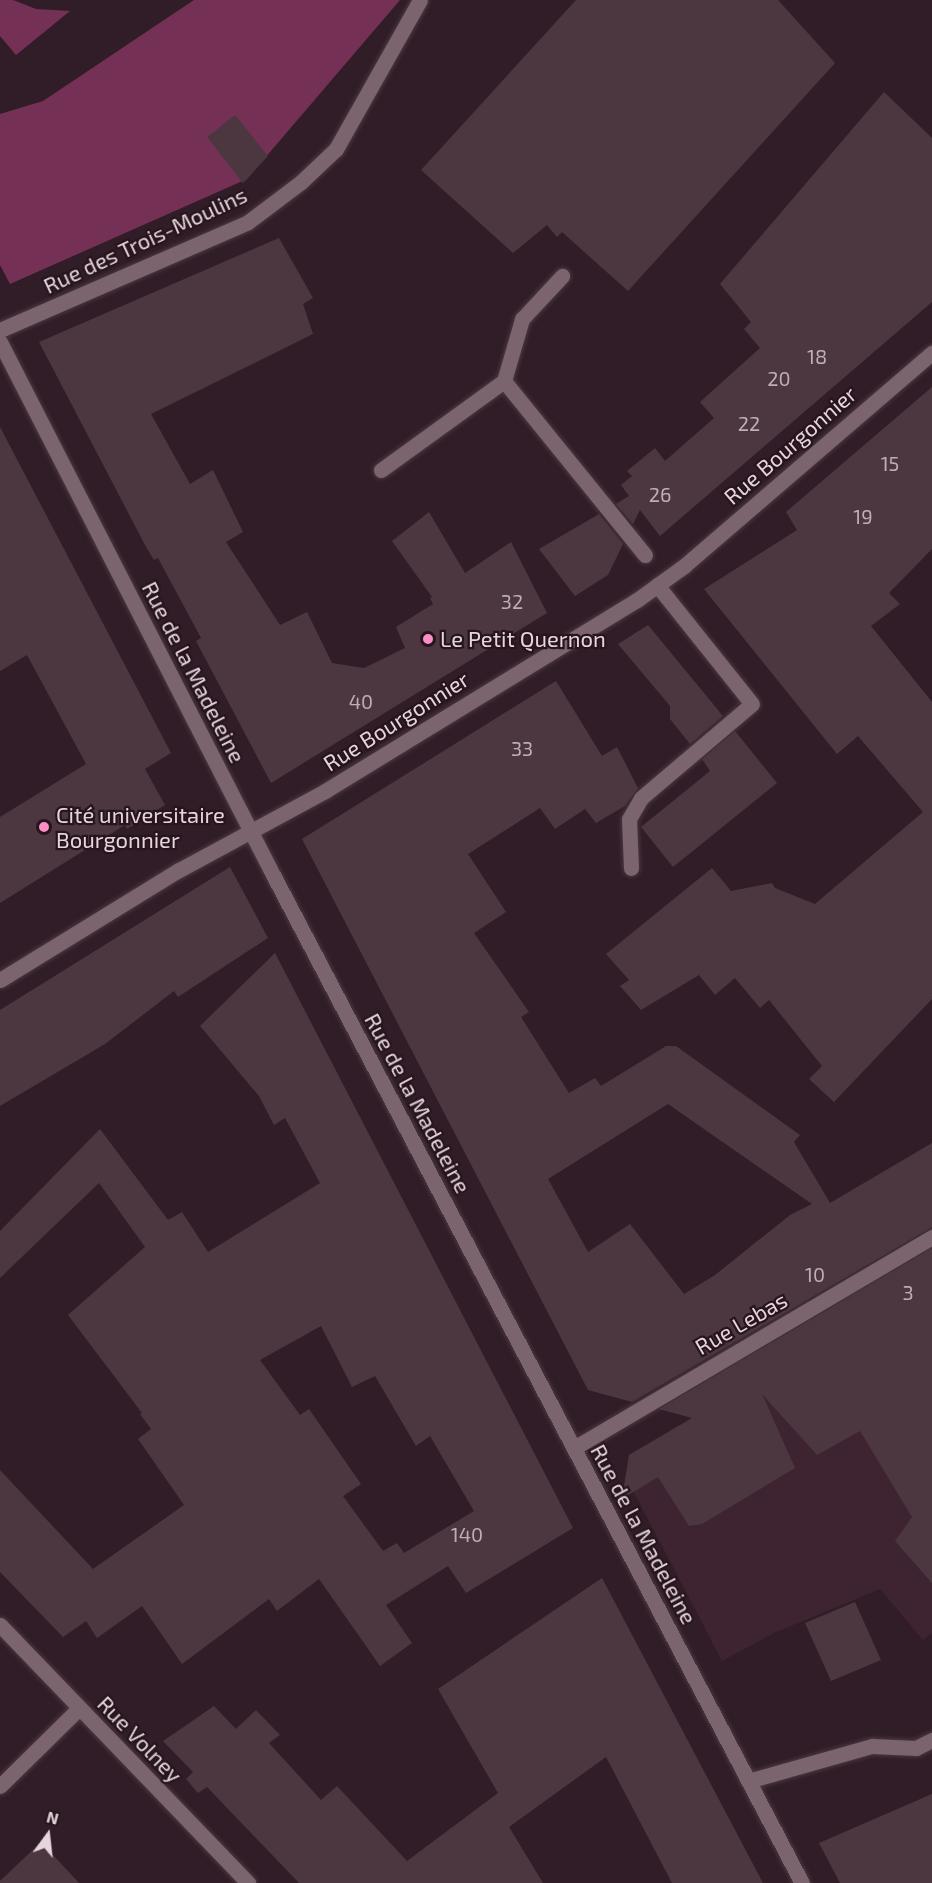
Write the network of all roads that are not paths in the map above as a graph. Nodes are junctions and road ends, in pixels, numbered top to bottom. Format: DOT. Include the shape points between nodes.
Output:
graph roads {
  1 [pos="420,0"];
  2 [pos="562,276"];
  3 [pos="0,330"];
  4 [pos="0,342"];
  5 [pos="932,353"];
  6 [pos="504,381"];
  7 [pos="381,470"];
  8 [pos="645,555"];
  9 [pos="657,585"];
  10 [pos="250,831"];
  11 [pos="631,868"];
  12 [pos="0,980"];
  13 [pos="932,1237"];
  14 [pos="574,1448"];
  15 [pos="0,1625"];
  16 [pos="79,1708"];
  17 [pos="932,1740"];
  18 [pos="748,1781"];
  19 [pos="0,1785"];
  20 [pos="248,1883"];
  21 [pos="802,1883"];
  1 -- 3 [label="street, Rue des Trois-Moulins" via="336,149 301,182 248,222"];
  2 -- 6 [label="street" via="522,319"];
  4 -- 10 [label="street, Rue de la Madeleine"];
  5 -- 9 [label="street, Rue Bourgonnier"];
  6 -- 7 [label="street"];
  6 -- 8 [label="street"];
  9 -- 10 [label="street, Rue Bourgonnier" via="325,791"];
  9 -- 11 [label="street" via="752,704 641,798 629,819"];
  10 -- 12 [label="street, Rue Bourgonnier"];
  10 -- 14 [label="street, Rue de la Madeleine"];
  13 -- 14 [label="street, Rue Lebas"];
  14 -- 18 [label="street, Rue de la Madeleine"];
  15 -- 16 [label="street, Rue Volney"];
  16 -- 19 [label="street"];
  16 -- 20 [label="street, Rue Volney"];
  17 -- 18 [label="street" via="916,1748 872,1746"];
  18 -- 21 [label="street, Rue de la Madeleine"];
}
